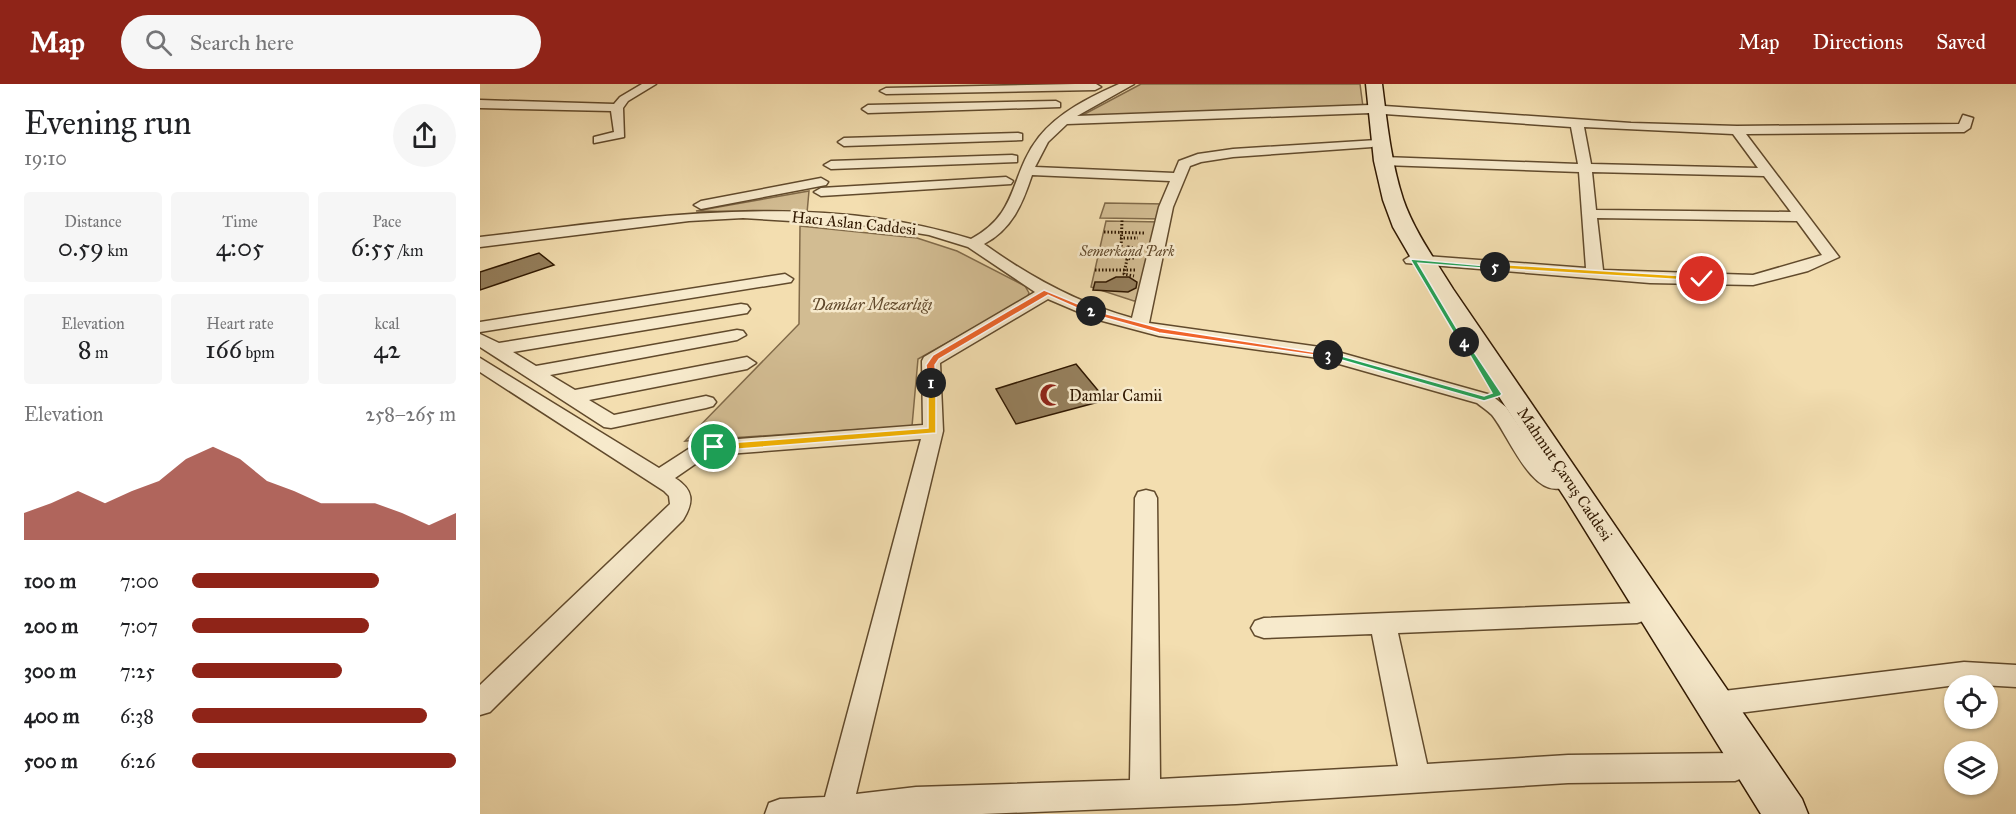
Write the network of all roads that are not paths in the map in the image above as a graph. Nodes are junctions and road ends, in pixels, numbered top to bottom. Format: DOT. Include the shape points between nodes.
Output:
graph roads {
  1 [pos="650,84"];
  2 [pos="1128,84"];
  3 [pos="1095,87"];
  4 [pos="890,88"];
  5 [pos="1372,97"];
  6 [pos="480,104"];
  7 [pos="1056,105"];
  8 [pos="617,108"];
  9 [pos="933,109"];
  10 [pos="862,117"];
  11 [pos="1967,118"];
  12 [pos="1064,120"];
  13 [pos="921,122"];
  14 [pos="1577,123"];
  15 [pos="1737,130"];
  16 [pos="1018,137"];
  17 [pos="598,140"];
  18 [pos="844,142"];
  19 [pos="1378,152"];
  20 [pos="1012,159"];
  21 [pos="831,165"];
  22 [pos="1585,168"];
  23 [pos="1027,171"];
  24 [pos="1768,172"];
  25 [pos="1177,177"];
  26 [pos="1006,180"];
  27 [pos="821,187"];
  28 [pos="1591,214"];
  29 [pos="823,217"];
  30 [pos="1802,217"];
  31 [pos="633,223"];
  32 [pos="480,242"];
  33 [pos="973,244"];
  34 [pos="1418,261"];
  35 [pos="1595,274"];
  36 [pos="785,279"];
  37 [pos="1047,292"];
  38 [pos="741,309"];
  39 [pos="1139,326"];
  40 [pos="480,327"];
  41 [pos="737,334"];
  42 [pos="486,351"];
  43 [pos="747,363"];
  44 [pos="535,372"];
  45 [pos="1491,396"];
  46 [pos="572,397"];
  47 [pos="706,402"];
  48 [pos="933,430"];
  49 [pos="660,477"];
  50 [pos="1146,498"];
  51 [pos="1637,613"];
  52 [pos="1383,623"];
  53 [pos="1264,628"];
  54 [pos="2016,676"];
  55 [pos="480,703"];
  56 [pos="1715,705"];
  57 [pos="1735,767"];
  58 [pos="1415,779"];
  59 [pos="1145,793"];
  60 [pos="837,811"];
  61 [pos="780,814"];
  62 [pos="1765,814"];
  63 [pos="1786,814"];
  1 -- 8 [label="street" via="624,99"];
  2 -- 12 [label="street"];
  3 -- 4 [label="street"];
  4 -- 10 [label="street"];
  5 -- 12 [label="street"];
  5 -- 14 [label="street"];
  5 -- 19 [label="main road, Mahmut Çavuş Caddesi"];
  6 -- 8 [label="street"];
  7 -- 9 [label="street"];
  8 -- 17 [label="street" via="620,134"];
  9 -- 10 [label="street"];
  9 -- 13 [label="street"];
  10 -- 18 [label="street"];
  11 -- 15 [label="street" via="1964,128"];
  12 -- 23 [label="street" via="1043,141"];
  14 -- 15 [label="street"];
  14 -- 22 [label="street"];
  15 -- 24 [label="street"];
  16 -- 18 [label="street"];
  18 -- 21 [label="street"];
  19 -- 22 [label="street"];
  19 -- 25 [label="street" via="1198,158 1184,164"];
  19 -- 34 [label="main road, Mahmut Çavuş Caddesi"];
  20 -- 21 [label="street"];
  21 -- 27 [label="street"];
  22 -- 24 [label="street"];
  22 -- 28 [label="street"];
  23 -- 25 [label="street"];
  23 -- 33 [label="street" via="1014,210 1003,225"];
  24 -- 30 [label="street"];
  25 -- 39 [label="street" via="1145,269"];
  26 -- 27 [label="street"];
  27 -- 29 [label="street"];
  27 -- 31 [label="street" via="694,207"];
  28 -- 30 [label="street"];
  28 -- 35 [label="street"];
  29 -- 31 [label="street, Hacı Aslan Caddesi" via="743,214"];
  29 -- 33 [label="street, Hacı Aslan Caddesi" via="931,231"];
  30 -- 35 [label="street" via="1831,257 1753,280"];
  31 -- 32 [label="street, Hacı Aslan Caddesi"];
  33 -- 37 [label="street, Hacı Aslan Caddesi"];
  34 -- 35 [label="street"];
  34 -- 45 [label="main road"];
  34 -- 56 [label="main road, Mahmut Çavuş Caddesi"];
  36 -- 40 [label="street"];
  37 -- 39 [label="street, Hacı Aslan Caddesi"];
  37 -- 48 [label="street" via="932,361"];
  38 -- 42 [label="street"];
  39 -- 45 [label="street, Hacı Aslan Caddesi" via="1320,353"];
  41 -- 44 [label="street"];
  42 -- 44 [label="street"];
  42 -- 49 [label="street"];
  43 -- 46 [label="street"];
  44 -- 46 [label="street"];
  45 -- 51 [label="main road" via="1554,483"];
  46 -- 47 [label="street" via="611,422"];
  48 -- 49 [label="street" via="714,447 697,453"];
  48 -- 60 [label="street"];
  49 -- 55 [label="street" via="680,494 681,504 675,514"];
  50 -- 59 [label="street"];
  51 -- 52 [label="street"];
  51 -- 57 [label="main road"];
  52 -- 53 [label="street"];
  52 -- 58 [label="street"];
  54 -- 56 [label="street" via="1964,673"];
  56 -- 63 [label="main road, Mahmut Çavuş Caddesi"];
  57 -- 58 [label="street" via="1568,769"];
  57 -- 62 [label="main road"];
  58 -- 59 [label="street"];
  59 -- 60 [label="street" via="916,802"];
  60 -- 61 [label="street"];
}
